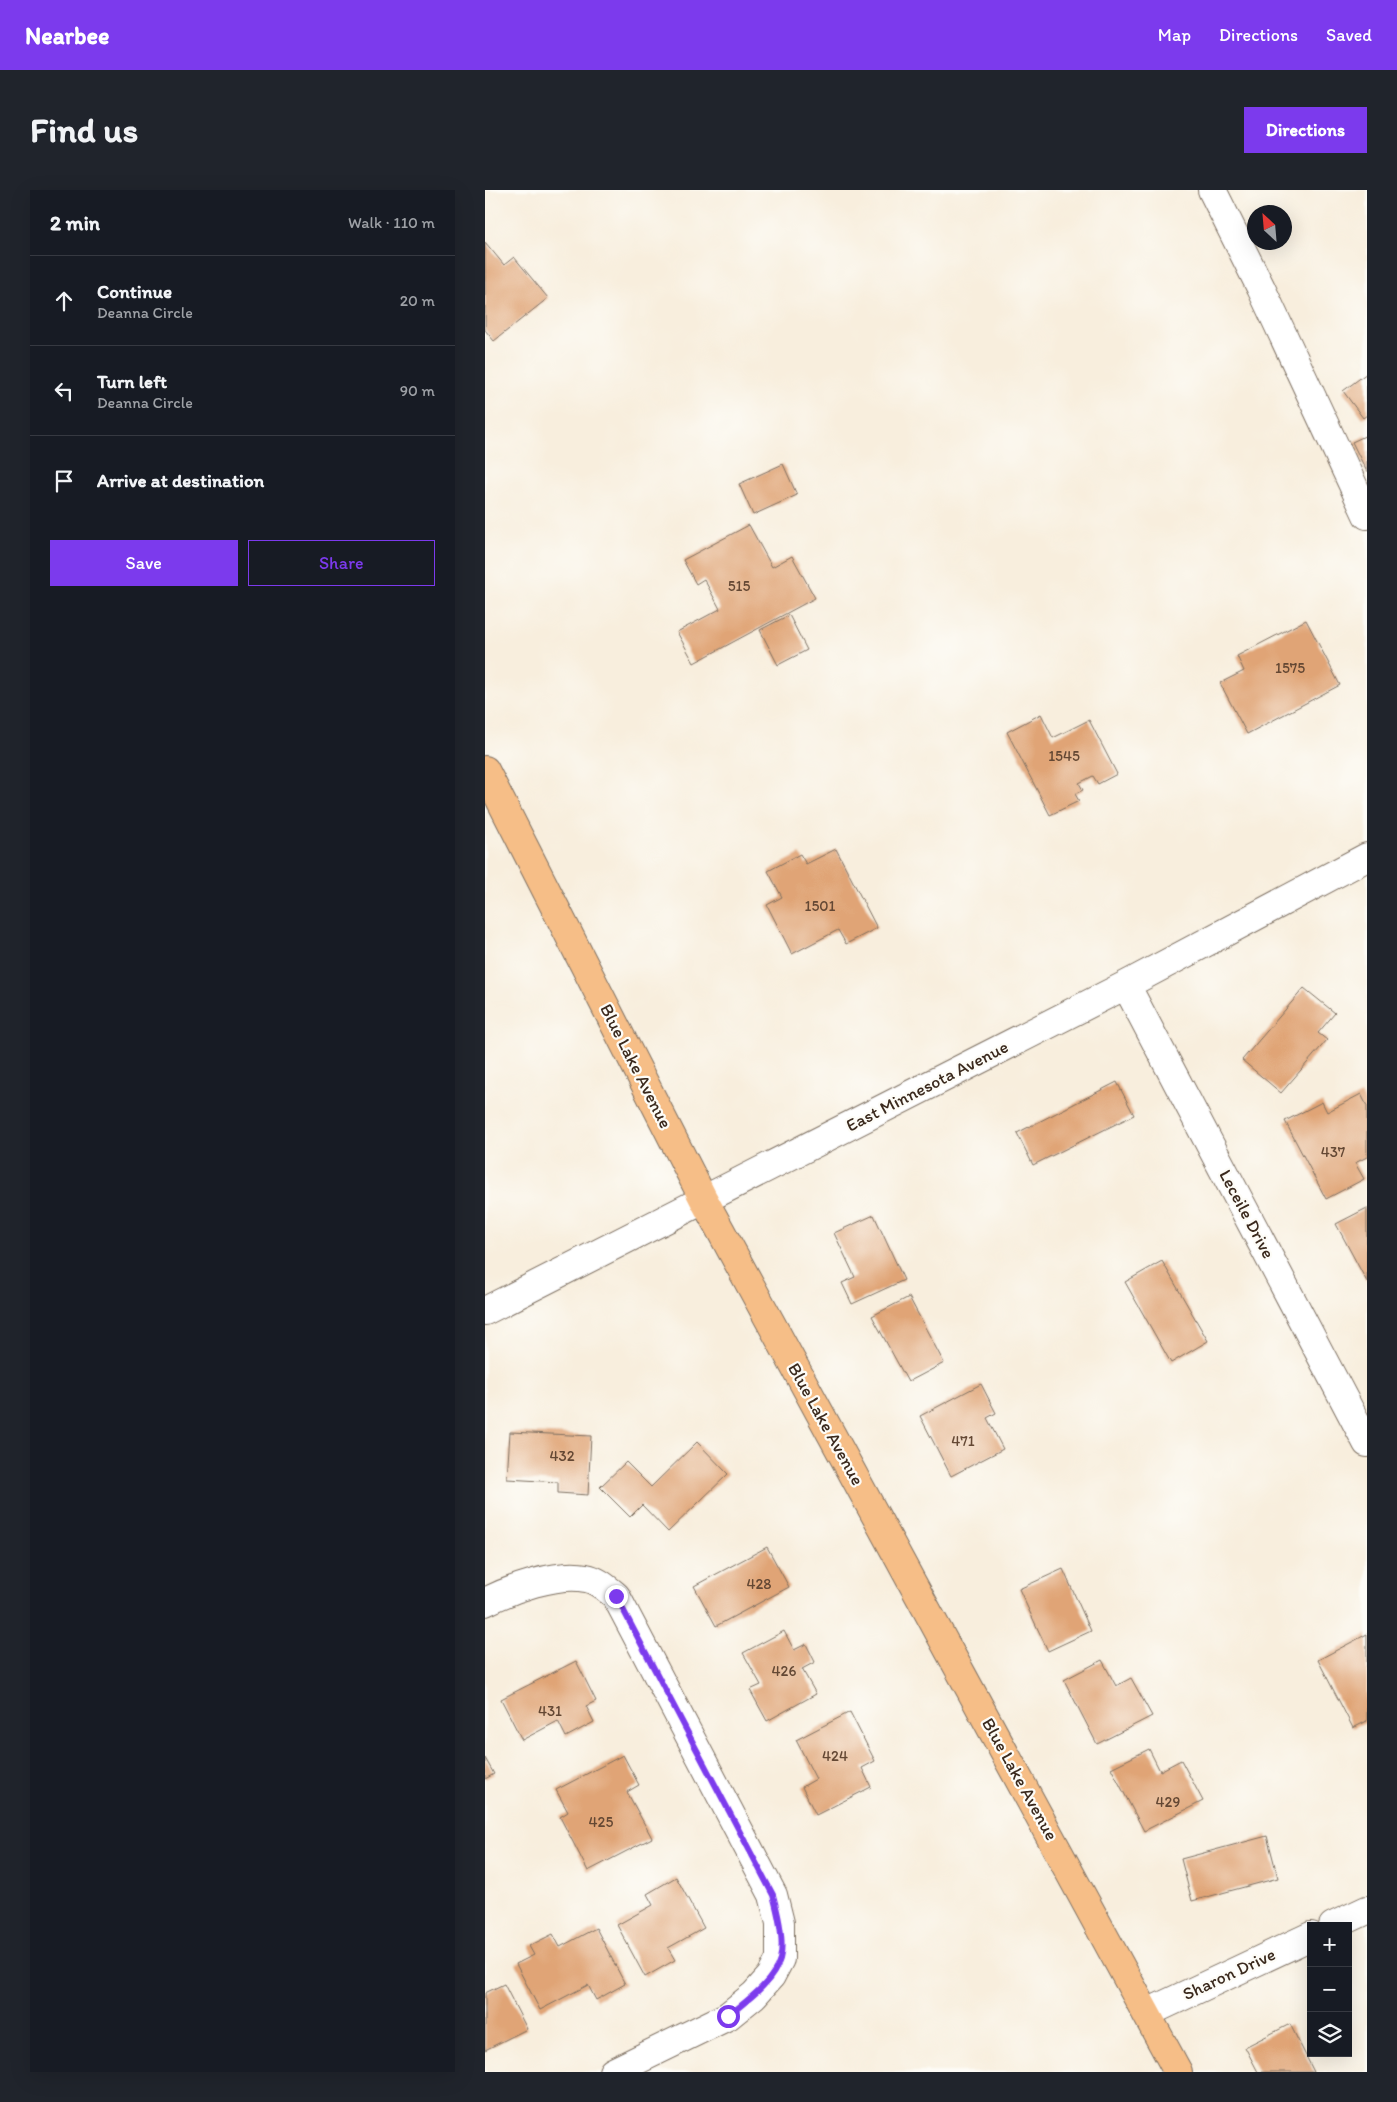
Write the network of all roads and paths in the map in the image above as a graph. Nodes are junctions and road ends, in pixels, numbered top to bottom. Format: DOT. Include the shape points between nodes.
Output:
graph roads {
  1 [pos="1212,190"];
  2 [pos="1367,515"];
  3 [pos="485,770"];
  4 [pos="1367,857"];
  5 [pos="1126,984"];
  6 [pos="704,1200"];
  7 [pos="485,1311"];
  8 [pos="1367,1443"];
  9 [pos="485,1602"];
  10 [pos="1367,1910"];
  11 [pos="1342,1922"];
  12 [pos="1307,1938"];
  13 [pos="1147,2012"];
  14 [pos="613,2072"];
  15 [pos="1178,2072"];
  1 -- 2 [label="street"];
  3 -- 6 [label="main road, Blue Lake Avenue"];
  4 -- 5 [label="street, East Minnesota Avenue"];
  5 -- 6 [label="street, East Minnesota Avenue"];
  5 -- 8 [label="street, Leceile Drive"];
  6 -- 7 [label="street, East Minnesota Avenue"];
  6 -- 13 [label="main road, Blue Lake Avenue"];
  9 -- 14 [label="street" via="506,1591 561,1578 587,1578 616,1596 773,1895 781,1923 780,1959 771,1976 754,1995 728,2016"];
  10 -- 11 [label="street"];
  12 -- 13 [label="street, Sharon Drive"];
  13 -- 15 [label="main road, Blue Lake Avenue"];
}
